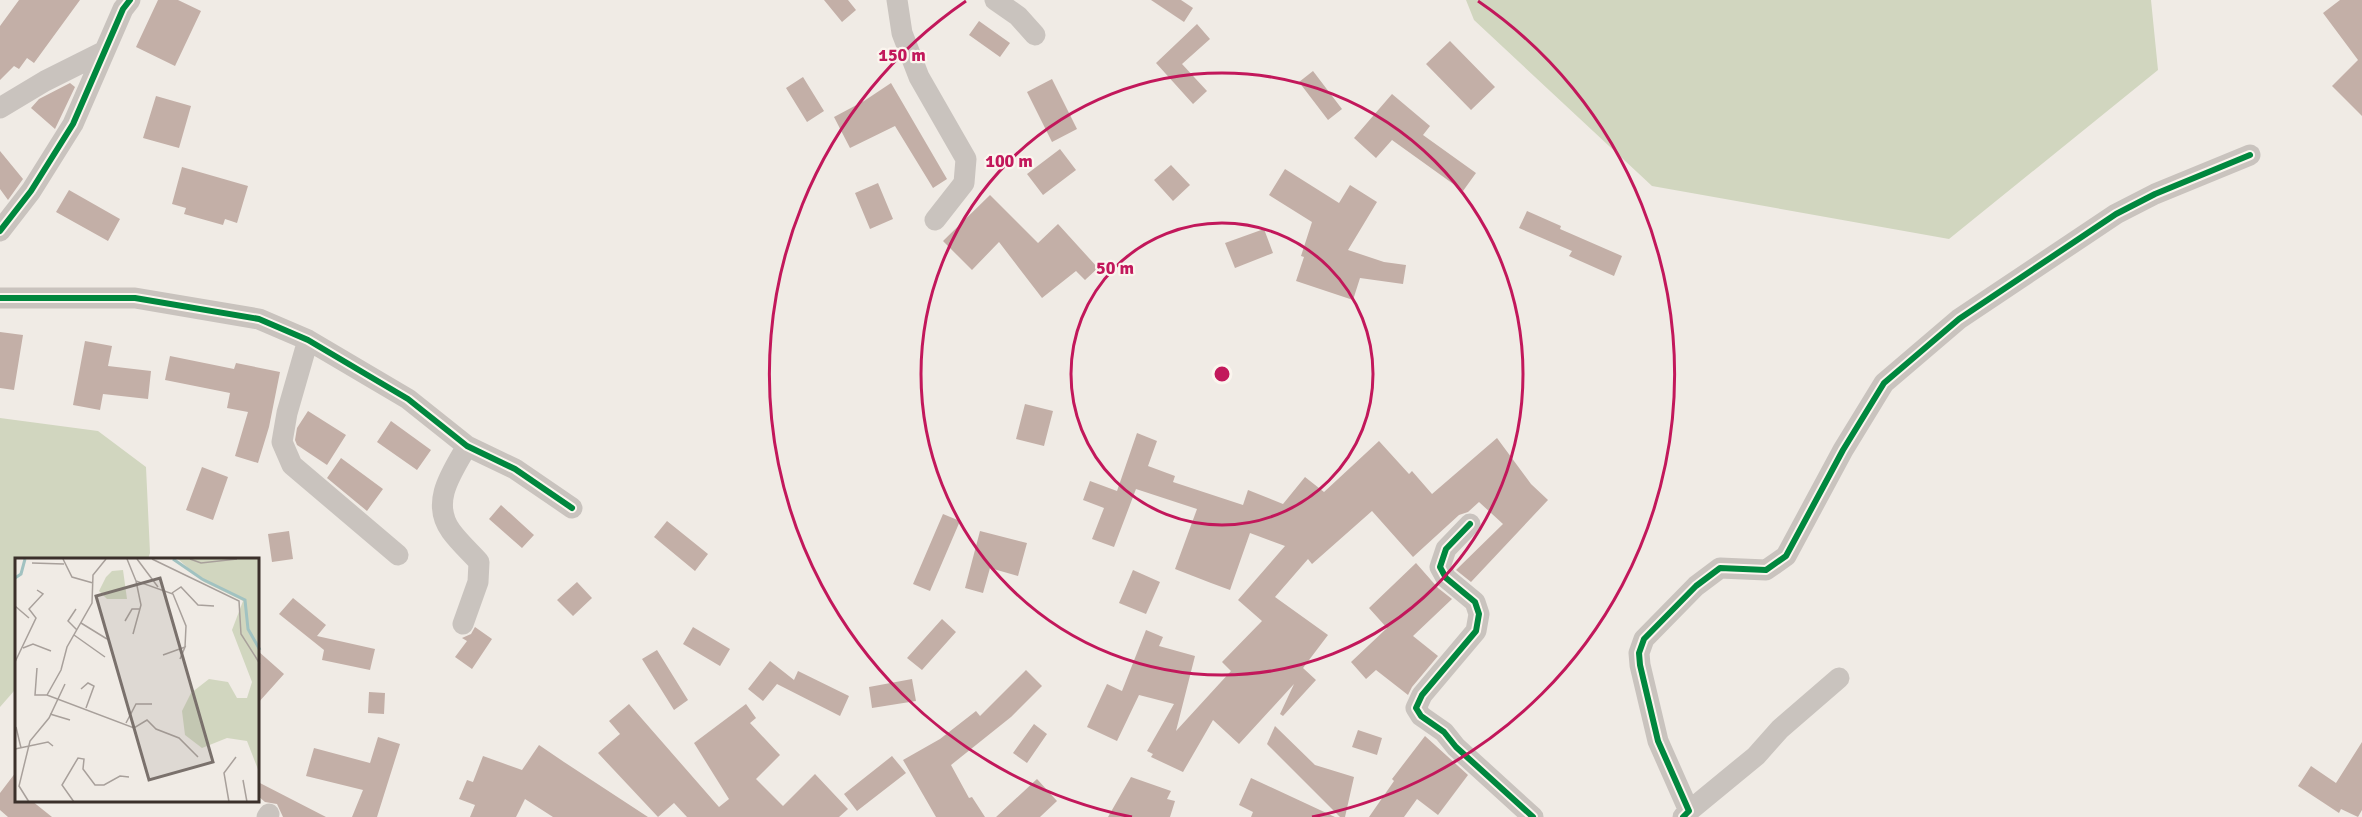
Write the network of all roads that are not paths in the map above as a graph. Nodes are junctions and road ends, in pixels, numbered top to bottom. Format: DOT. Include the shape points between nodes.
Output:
graph roads {
  1 [pos="130,0"];
  2 [pos="897,0"];
  3 [pos="995,0"];
  4 [pos="1035,35"];
  5 [pos="103,52"];
  6 [pos="0,108"];
  7 [pos="2250,155"];
  8 [pos="935,220"];
  9 [pos="0,231"];
  10 [pos="0,298"];
  11 [pos="308,340"];
  12 [pos="467,446"];
  13 [pos="572,508"];
  14 [pos="1470,524"];
  15 [pos="398,555"];
  16 [pos="463,624"];
  17 [pos="1839,678"];
  18 [pos="1686,814"];
  19 [pos="1533,817"];
  1 -- 5 [label="street"];
  2 -- 8 [label="street" via="902,33 919,77 966,159 964,183"];
  3 -- 4 [label="street" via="1018,16"];
  5 -- 6 [label="street"];
  5 -- 9 [label="street" via="73,124 31,191"];
  7 -- 18 [label="street" via="2116,214 1959,319 1884,383 1786,556 1766,570 1720,568 1696,586 1644,639 1640,665 1658,741"];
  10 -- 11 [label="street" via="135,298 259,319"];
  11 -- 12 [label="street" via="408,399"];
  11 -- 15 [label="street" via="282,442 292,465"];
  12 -- 13 [label="street" via="514,469"];
  12 -- 16 [label="street" via="445,486 441,506 450,530 479,562 478,582"];
  14 -- 19 [label="street" via="1446,549 1440,567 1446,578 1475,602 1479,614 1476,631 1422,695 1416,708 1420,716 1444,732"];
  17 -- 18 [label="street" via="1780,729 1756,756"];
}
